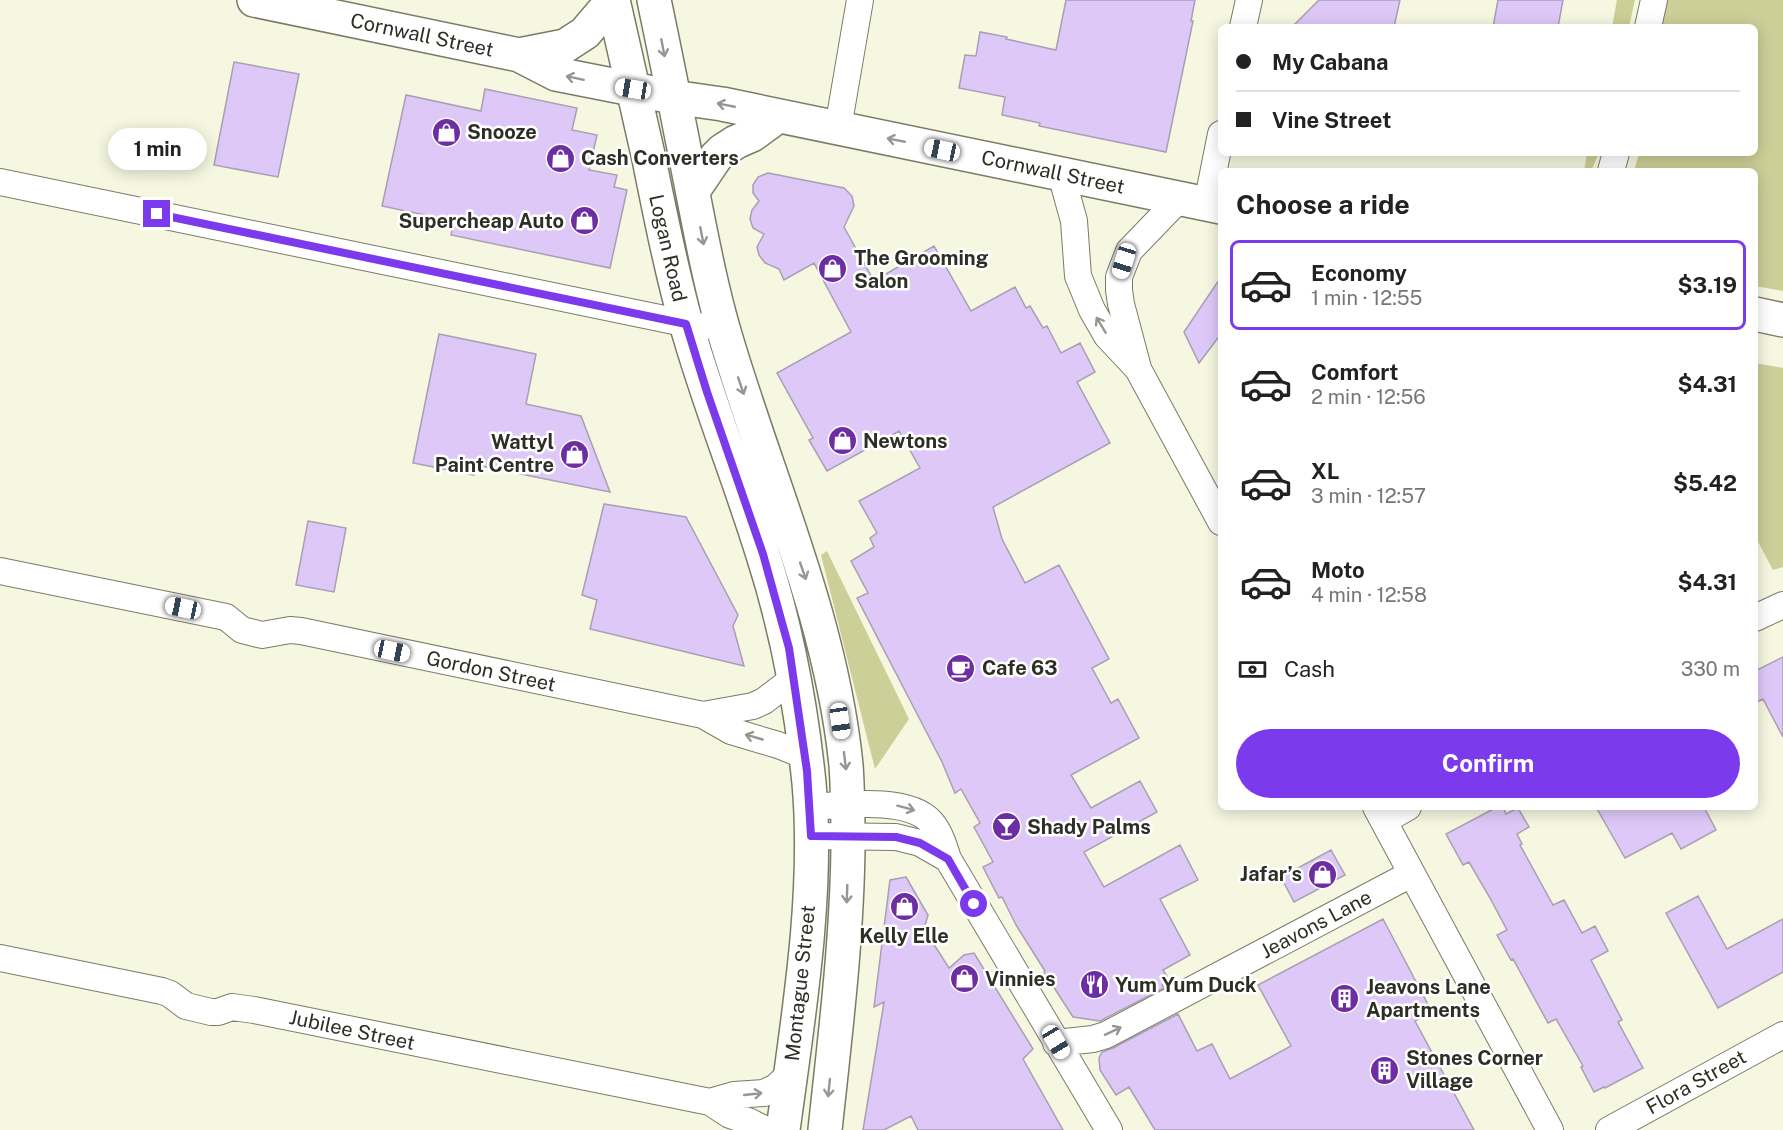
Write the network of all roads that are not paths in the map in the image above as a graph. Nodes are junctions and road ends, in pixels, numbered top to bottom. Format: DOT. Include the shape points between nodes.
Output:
graph roads {
  1 [pos="254,0"];
  2 [pos="613,0"];
  3 [pos="654,0"];
  4 [pos="860,0"];
  5 [pos="1249,0"];
  6 [pos="1654,0"];
  7 [pos="1244,24"];
  8 [pos="1649,24"];
  9 [pos="519,55"];
  10 [pos="633,89"];
  11 [pos="673,97"];
  12 [pos="778,116"];
  13 [pos="838,128"];
  14 [pos="1218,146"];
  15 [pos="1060,174"];
  16 [pos="0,182"];
  17 [pos="693,191"];
  18 [pos="1203,203"];
  19 [pos="1758,315"];
  20 [pos="1783,320"];
  21 [pos="686,324"];
  22 [pos="724,330"];
  23 [pos="1138,369"];
  24 [pos="1218,516"];
  25 [pos="0,571"];
  26 [pos="1783,605"];
  27 [pos="1758,617"];
  28 [pos="794,678"];
  29 [pos="703,715"];
  30 [pos="806,756"];
  31 [pos="1396,810"];
  32 [pos="1380,814"];
  33 [pos="848,820"];
  34 [pos="810,821"];
  35 [pos="1411,873"];
  36 [pos="0,958"];
  37 [pos="1783,1035"];
  38 [pos="1056,1042"];
  39 [pos="790,1073"];
  40 [pos="710,1102"];
  41 [pos="766,1130"];
  42 [pos="783,1130"];
  43 [pos="825,1130"];
  44 [pos="1109,1130"];
  45 [pos="1550,1130"];
  46 [pos="1609,1130"];
  1 -- 9 [label="main road, Cornwall Street"];
  2 -- 9 [label="main road" via="585,33 565,46"];
  2 -- 10 [label="main road, Logan Road"];
  3 -- 11 [label="main road, Logan Road, one-way"];
  4 -- 13 [label="street"];
  5 -- 7 [label="street"];
  6 -- 8 [label="street"];
  10 -- 9 [label="main road, Cornwall Street, one-way" via="556,74"];
  10 -- 11 [label="main road, Cornwall Street"];
  10 -- 21 [label="main road, Logan Road"];
  12 -- 11 [label="main road, Cornwall Street, one-way"];
  11 -- 17 [label="main road, Logan Road"];
  12 -- 13 [label="main road, Cornwall Street"];
  12 -- 17 [label="main road" via="722,151"];
  15 -- 13 [label="main road, Cornwall Street, one-way"];
  14 -- 18 [label="street"];
  15 -- 18 [label="main road, Cornwall Street"];
  23 -- 15 [label="street, one-way" via="1107,336 1083,291 1078,276 1074,221"];
  16 -- 21 [label="street"];
  17 -- 22 [label="main road, Logan Road, one-way"];
  18 -- 23 [label="street" via="1129,251 1119,277 1120,304"];
  19 -- 20 [label="main road"];
  21 -- 22 [label="street"];
  21 -- 28 [label="main road, Logan Road" via="763,554"];
  22 -- 33 [label="main road, Logan Road, one-way" via="810,591 832,678 846,766"];
  23 -- 24 [label="street"];
  25 -- 29 [label="street, Gordon Street" via="226,617 242,630 262,635 301,631"];
  26 -- 27 [label="street"];
  28 -- 29 [label="street, Gordon Street" via="753,706"];
  28 -- 30 [label="main road, Logan Road"];
  30 -- 29 [label="street, Gordon Street, one-way" via="731,731"];
  30 -- 34 [label="main road, Logan Road"];
  31 -- 32 [label="street"];
  32 -- 35 [label="street"];
  33 -- 34 [label="street"];
  33 -- 38 [label="street" via="920,843 948,859"];
  33 -- 43 [label="main road, Montague Street, one-way" via="847,908"];
  34 -- 39 [label="main road, Montague Street" via="807,927"];
  38 -- 35 [label="street, Jeavons Lane, one-way" via="1106,1035"];
  35 -- 45 [label="street"];
  36 -- 40 [label="street, Jubilee Street" via="162,991 186,1006 211,1012 232,1007 254,1010"];
  37 -- 46 [label="street, Flora Street"];
  38 -- 44 [label="street"];
  40 -- 39 [label="street, Jubilee Street, one-way" via="764,1093"];
  39 -- 42 [label="main road, Montague Street"];
  40 -- 41 [label="street, Jubilee Street"];
}
